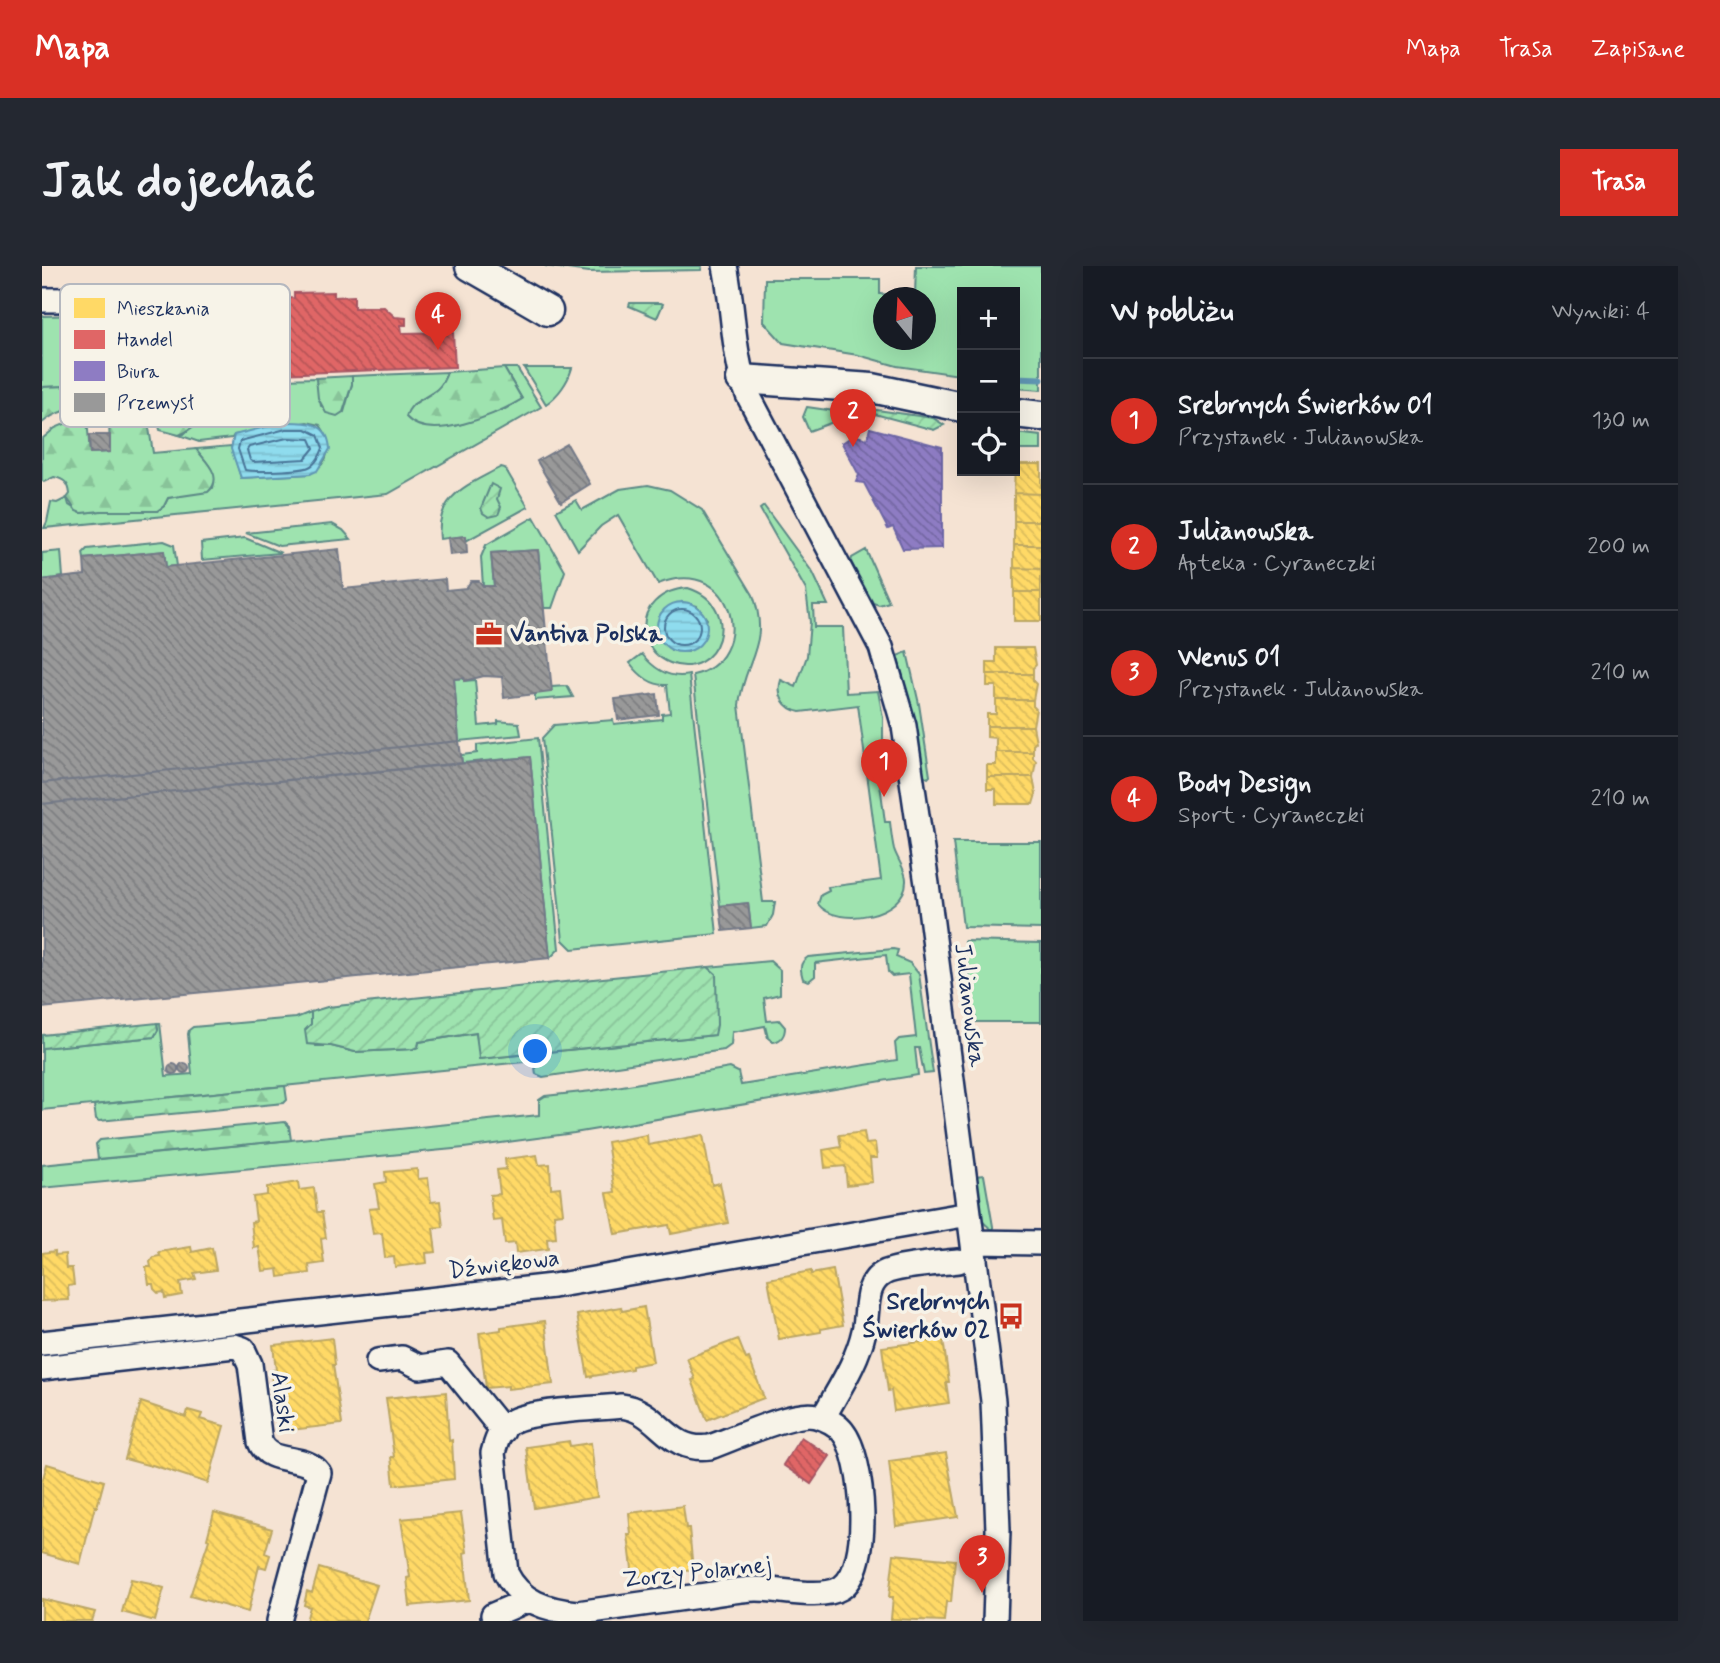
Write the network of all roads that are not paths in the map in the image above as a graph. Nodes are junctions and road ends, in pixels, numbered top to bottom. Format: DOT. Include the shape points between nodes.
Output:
graph roads {
  1 [pos="470,266"];
  2 [pos="724,266"];
  3 [pos="42,300"];
  4 [pos="60,300"];
  5 [pos="548,311"];
  6 [pos="741,379"];
  7 [pos="957,406"];
  8 [pos="1020,414"];
  9 [pos="1041,416"];
  10 [pos="969,1214"];
  11 [pos="973,1242"];
  12 [pos="1041,1243"];
  13 [pos="958,1261"];
  14 [pos="42,1343"];
  15 [pos="378,1361"];
  16 [pos="42,1368"];
  17 [pos="823,1418"];
  18 [pos="503,1431"];
  19 [pos="528,1600"];
  20 [pos="493,1615"];
  21 [pos="578,1617"];
  22 [pos="279,1621"];
  23 [pos="995,1621"];
  1 -- 5 [label="street"];
  2 -- 6 [label="street, Julianowska"];
  3 -- 4 [label="street"];
  6 -- 7 [label="street" via="872,388"];
  6 -- 10 [label="street, Julianowska" via="868,619 891,676 904,726 925,870"];
  8 -- 9 [label="street"];
  10 -- 11 [label="street, Julianowska"];
  10 -- 14 [label="street, Dźwiękowa" via="553,1286"];
  11 -- 12 [label="street"];
  11 -- 23 [label="street, Julianowska" via="996,1457"];
  13 -- 17 [label="street" via="885,1271 875,1279 869,1288 858,1357"];
  15 -- 18 [label="street" via="402,1358 420,1367 448,1363"];
  16 -- 22 [label="street, Alaski" via="234,1346 243,1349 250,1364 263,1450 311,1464 319,1473"];
  17 -- 18 [label="street" via="792,1417 698,1449 677,1442 642,1413 621,1406 526,1416"];
  17 -- 21 [label="street, Zorzy Polarnej" via="843,1431 849,1442 861,1497 856,1564 842,1587 820,1593 755,1589"];
  18 -- 19 [label="street" via="494,1453 502,1552 511,1583"];
  19 -- 20 [label="street"];
  19 -- 21 [label="street, Zorzy Polarnej"];
}
